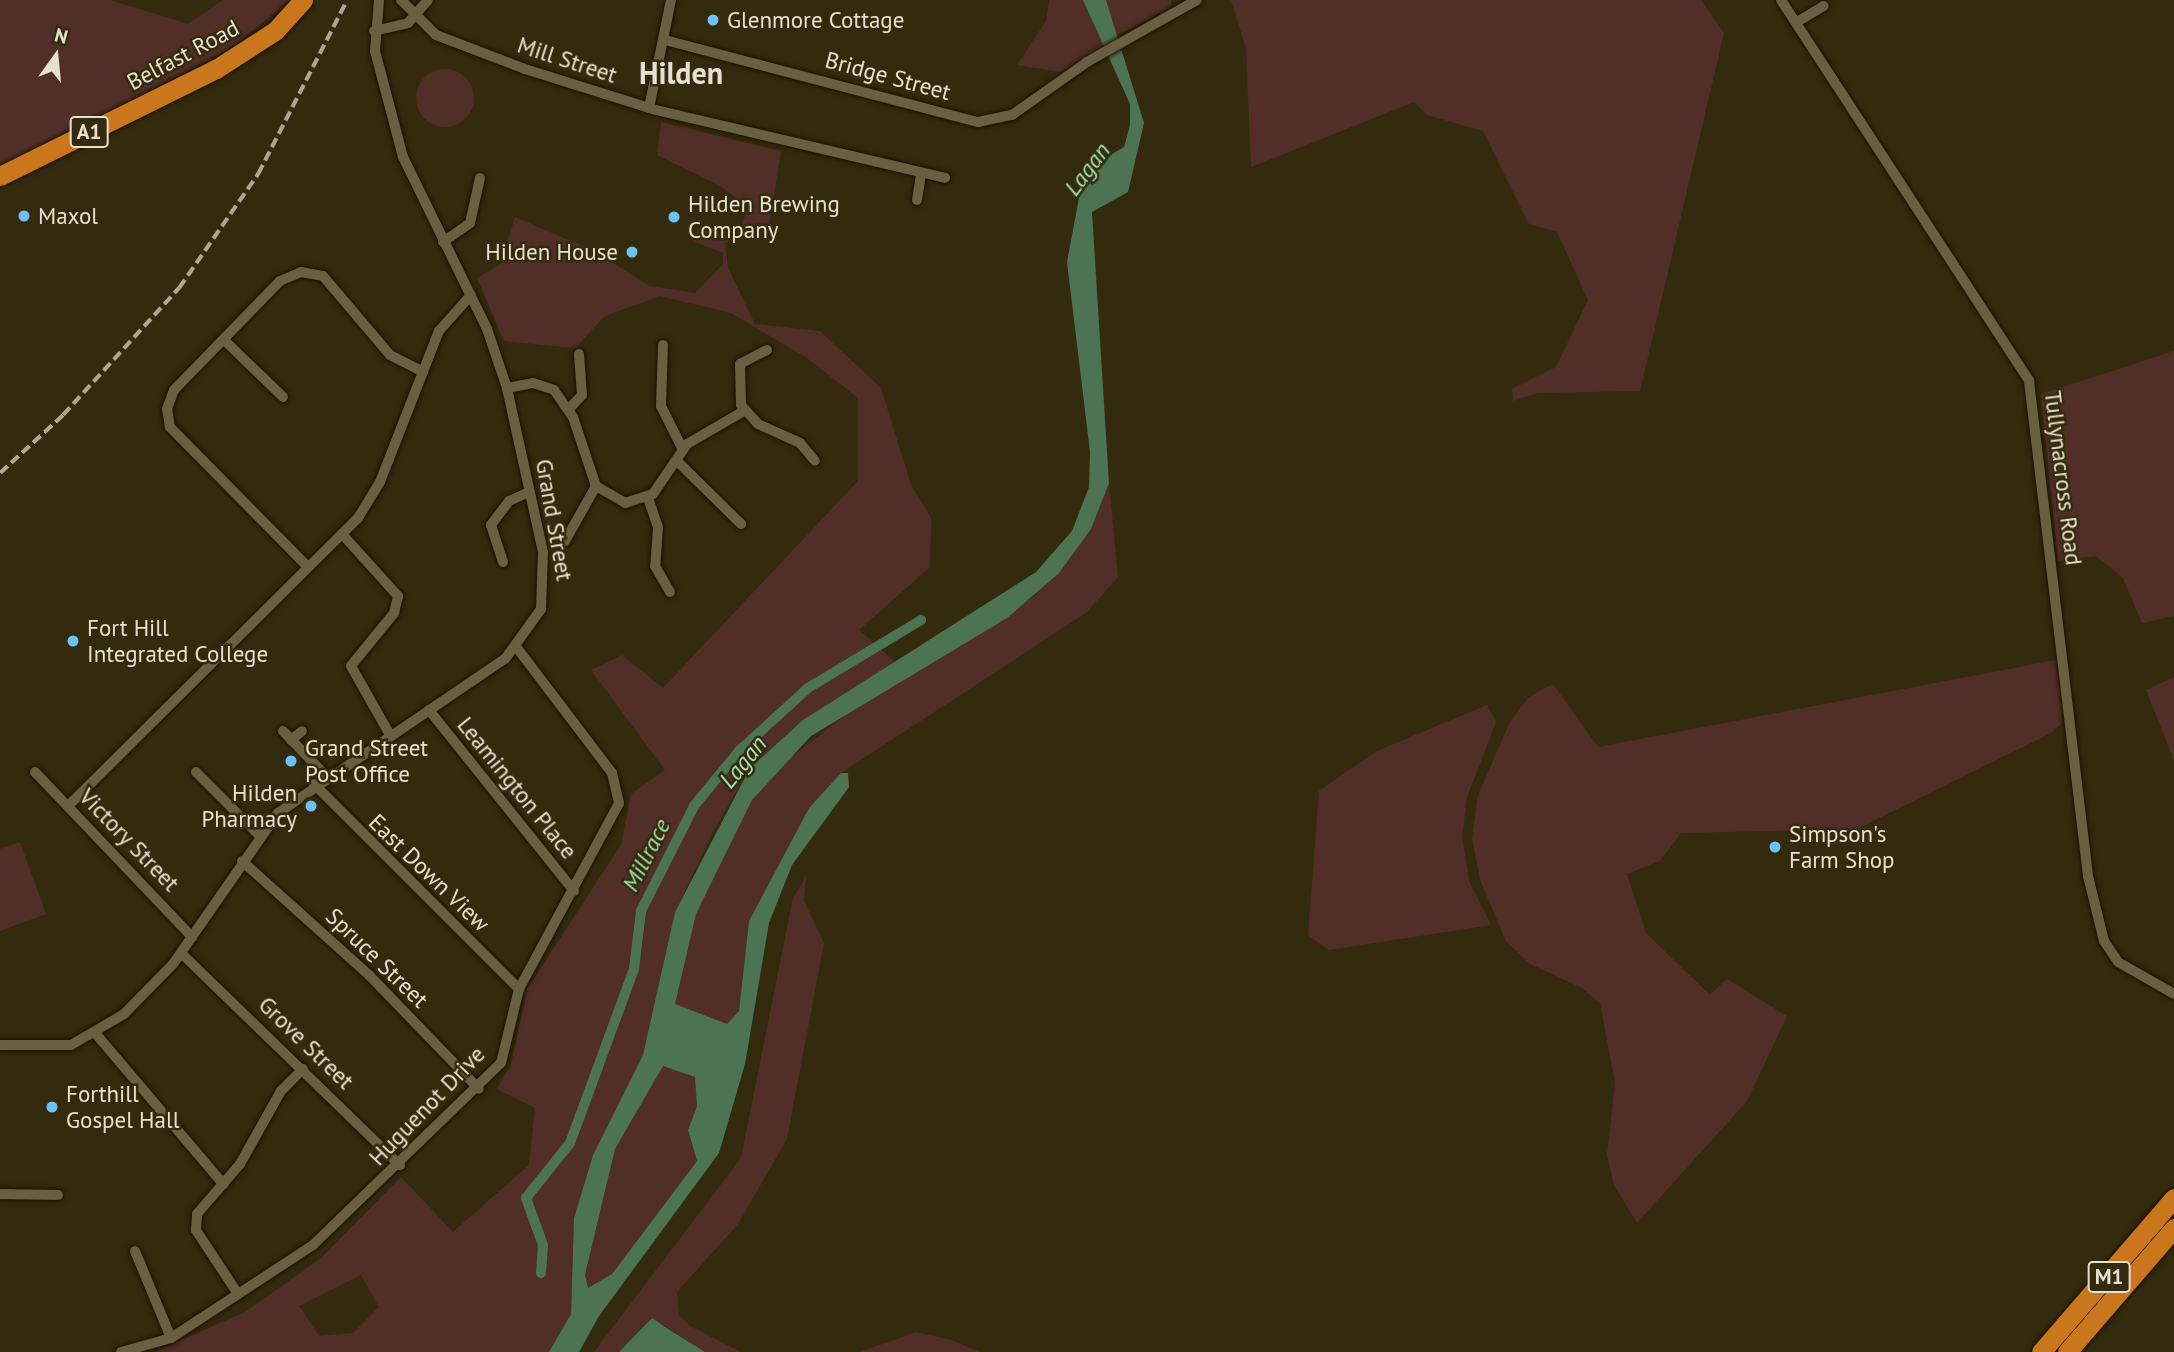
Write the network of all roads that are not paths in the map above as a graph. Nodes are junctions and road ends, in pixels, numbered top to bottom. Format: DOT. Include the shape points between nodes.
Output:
graph roads {
  1 [pos="303,0"];
  2 [pos="379,0"];
  3 [pos="401,0"];
  4 [pos="428,0"];
  5 [pos="671,0"];
  6 [pos="1197,0"];
  7 [pos="1781,0"];
  8 [pos="1824,6"];
  9 [pos="413,15"];
  10 [pos="1797,22"];
  11 [pos="374,31"];
  12 [pos="665,40"];
  13 [pos="649,108"];
  14 [pos="921,174"];
  15 [pos="0,176"];
  16 [pos="480,178"];
  17 [pos="945,178"];
  18 [pos="917,200"];
  19 [pos="443,242"];
  20 [pos="471,295"];
  21 [pos="224,340"];
  22 [pos="663,345"];
  23 [pos="767,350"];
  24 [pos="579,354"];
  25 [pos="423,372"];
  26 [pos="507,388"];
  27 [pos="283,397"];
  28 [pos="569,410"];
  29 [pos="744,411"];
  30 [pos="683,450"];
  31 [pos="677,461"];
  32 [pos="815,461"];
  33 [pos="596,486"];
  34 [pos="528,492"];
  35 [pos="648,498"];
  36 [pos="741,524"];
  37 [pos="342,534"];
  38 [pos="565,541"];
  39 [pos="503,562"];
  40 [pos="308,567"];
  41 [pos="670,592"];
  42 [pos="517,648"];
  43 [pos="429,710"];
  44 [pos="302,731"];
  45 [pos="390,735"];
  46 [pos="34,772"];
  47 [pos="196,772"];
  48 [pos="326,776"];
  49 [pos="314,784"];
  50 [pos="68,806"];
  51 [pos="259,835"];
  52 [pos="242,861"];
  53 [pos="574,891"];
  54 [pos="192,937"];
  55 [pos="181,953"];
  56 [pos="519,989"];
  57 [pos="2174,994"];
  58 [pos="96,1034"];
  59 [pos="0,1045"];
  60 [pos="303,1069"];
  61 [pos="479,1089"];
  62 [pos="400,1165"];
  63 [pos="223,1184"];
  64 [pos="0,1194"];
  65 [pos="58,1195"];
  66 [pos="2174,1198"];
  67 [pos="2174,1228"];
  68 [pos="135,1251"];
  69 [pos="238,1294"];
  70 [pos="171,1338"];
  71 [pos="121,1352"];
  72 [pos="2041,1352"];
  73 [pos="2067,1352"];
  1 -- 15 [label="highway, Belfast Road / A1" via="275,31 216,69"];
  2 -- 11 [label="street, Grand Street"];
  3 -- 9 [label="street, Mill Street"];
  4 -- 9 [label="street"];
  5 -- 12 [label="street"];
  6 -- 12 [label="street, Bridge Street" via="1087,62 1012,115 978,122"];
  7 -- 10 [label="street, Tullynacross Road"];
  8 -- 10 [label="street"];
  9 -- 11 [label="street" via="408,23"];
  9 -- 13 [label="street, Mill Street" via="451,43"];
  10 -- 57 [label="street, Tullynacross Road" via="2029,381 2088,876 2104,941 2118,962"];
  11 -- 19 [label="street, Grand Street" via="403,157"];
  12 -- 13 [label="street"];
  13 -- 14 [label="street, Mill Street"];
  14 -- 17 [label="street, Mill Street"];
  14 -- 18 [label="street"];
  16 -- 19 [label="street" via="470,223"];
  19 -- 20 [label="street, Grand Street"];
  20 -- 25 [label="street" via="444,321"];
  20 -- 26 [label="street, Grand Street"];
  21 -- 25 [label="street" via="280,281 312,272 332,283 390,355"];
  21 -- 27 [label="street"];
  21 -- 40 [label="street" via="174,390 167,409 170,427"];
  22 -- 30 [label="street" via="661,406"];
  23 -- 29 [label="street" via="747,358 738,370"];
  24 -- 28 [label="street" via="582,395"];
  25 -- 37 [label="street" via="376,492"];
  26 -- 28 [label="street" via="541,384"];
  26 -- 34 [label="street, Grand Street"];
  28 -- 33 [label="street"];
  29 -- 30 [label="street"];
  29 -- 32 [label="street" via="800,443"];
  30 -- 31 [label="street"];
  31 -- 35 [label="street"];
  31 -- 36 [label="street"];
  33 -- 35 [label="street" via="618,502"];
  33 -- 38 [label="street"];
  34 -- 39 [label="street" via="509,500 491,525"];
  34 -- 42 [label="street, Grand Street" via="546,583 538,616"];
  35 -- 41 [label="street" via="658,527 655,565"];
  37 -- 40 [label="street"];
  37 -- 45 [label="street" via="398,596 394,613 351,666"];
  40 -- 50 [label="street"];
  42 -- 43 [label="street, Grand Street"];
  42 -- 53 [label="street, Huguenot Drive" via="612,773 619,795 612,824"];
  43 -- 45 [label="street, Grand Street"];
  43 -- 53 [label="street, Leamington Place"];
  44 -- 48 [label="street" via="287,736"];
  45 -- 48 [label="street, Grand Street"];
  46 -- 50 [label="street, Victory Street"];
  47 -- 51 [label="street"];
  48 -- 49 [label="street, Grand Street"];
  49 -- 51 [label="street, Grand Street"];
  49 -- 56 [label="street, East Down View"];
  50 -- 54 [label="street, Victory Street"];
  51 -- 52 [label="street, Grand Street"];
  52 -- 54 [label="street, Grand Street"];
  52 -- 61 [label="street, Spruce Street" via="369,975"];
  53 -- 56 [label="street, Huguenot Drive"];
  54 -- 55 [label="street, Grand Street"];
  55 -- 58 [label="street, Grand Street" via="139,1000"];
  55 -- 60 [label="street, Grove Street"];
  56 -- 61 [label="street, Huguenot Drive" via="506,1053"];
  58 -- 59 [label="street, Grand Street" via="55,1048"];
  58 -- 63 [label="street"];
  60 -- 62 [label="street, Grove Street"];
  60 -- 63 [label="street" via="281,1091"];
  61 -- 62 [label="street, Huguenot Drive"];
  62 -- 69 [label="street, Huguenot Drive" via="330,1232"];
  63 -- 69 [label="street" via="195,1222"];
  64 -- 65 [label="street"];
  66 -- 72 [label="highway, M1"];
  67 -- 73 [label="highway, M1"];
  68 -- 70 [label="street"];
  69 -- 70 [label="street, Huguenot Drive"];
  70 -- 71 [label="street, Huguenot Drive"];
}
